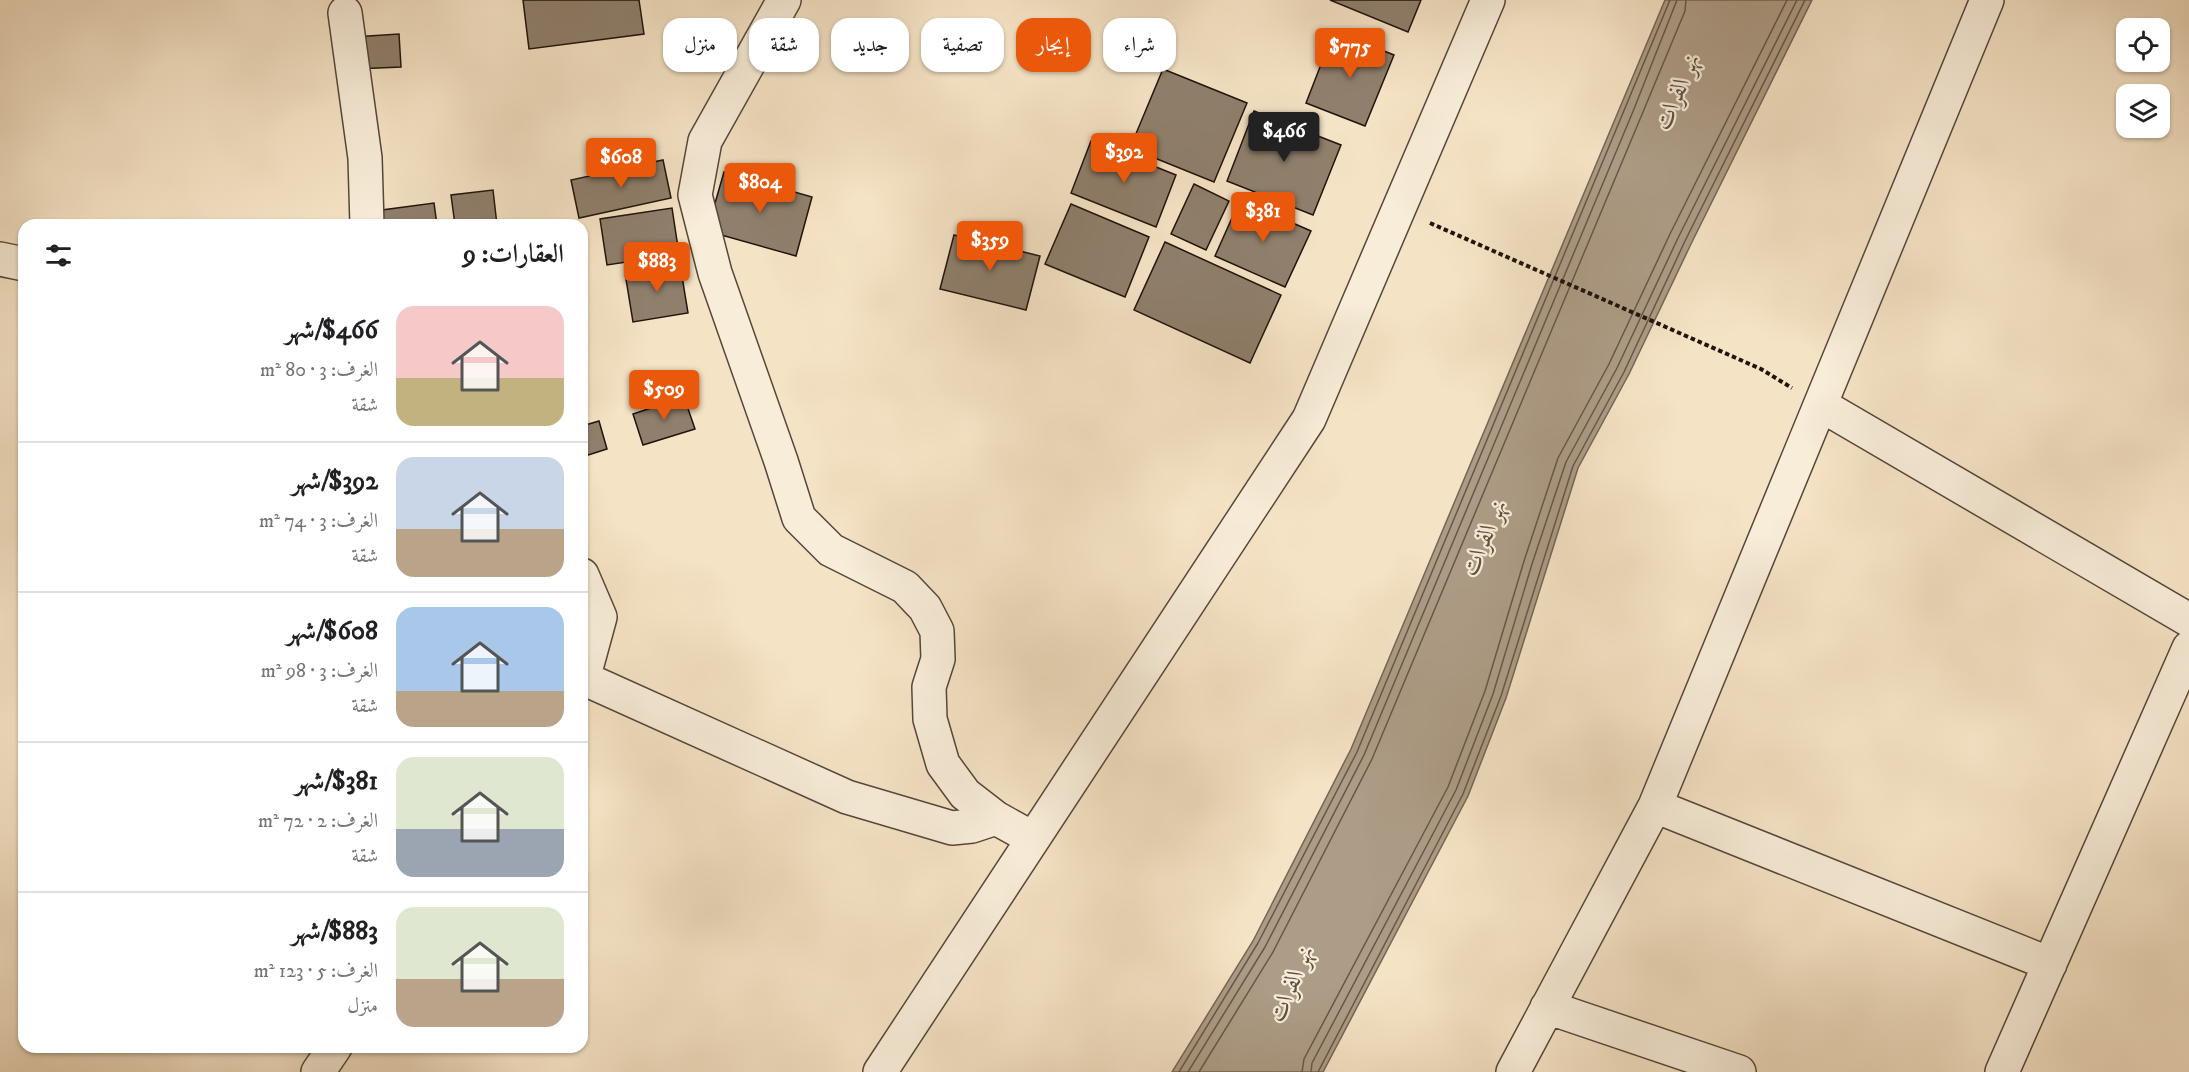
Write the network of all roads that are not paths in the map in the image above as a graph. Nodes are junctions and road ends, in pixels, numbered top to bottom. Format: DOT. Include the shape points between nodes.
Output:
graph roads {
  1 [pos="784,0"];
  2 [pos="1488,0"];
  3 [pos="1987,0"];
  4 [pos="345,14"];
  5 [pos="367,219"];
  6 [pos="0,259"];
  7 [pos="18,263"];
  8 [pos="1821,405"];
  9 [pos="588,589"];
  10 [pos="2189,620"];
  11 [pos="2189,648"];
  12 [pos="588,662"];
  13 [pos="588,683"];
  14 [pos="1655,806"];
  15 [pos="996,818"];
  16 [pos="1032,838"];
  17 [pos="2050,964"];
  18 [pos="1547,1007"];
  19 [pos="331,1053"];
  20 [pos="318,1072"];
  21 [pos="880,1072"];
  22 [pos="1513,1072"];
  23 [pos="1739,1072"];
  24 [pos="2002,1072"];
  1 -- 15 [label="street" via="705,141 695,195 715,273 799,518 831,550 905,586 925,608 937,631 938,659 929,687 930,719 943,764 965,794"];
  2 -- 16 [label="street" via="1308,419"];
  3 -- 8 [label="street"];
  4 -- 5 [label="street" via="365,158"];
  6 -- 7 [label="street"];
  8 -- 10 [label="street"];
  8 -- 14 [label="street"];
  9 -- 12 [label="street" via="600,617"];
  11 -- 17 [label="street"];
  13 -- 15 [label="street" via="847,797 952,828"];
  14 -- 17 [label="street"];
  14 -- 18 [label="street"];
  15 -- 16 [label="street"];
  16 -- 21 [label="street"];
  17 -- 24 [label="street"];
  18 -- 22 [label="street"];
  18 -- 23 [label="street"];
  19 -- 20 [label="street"];
}
